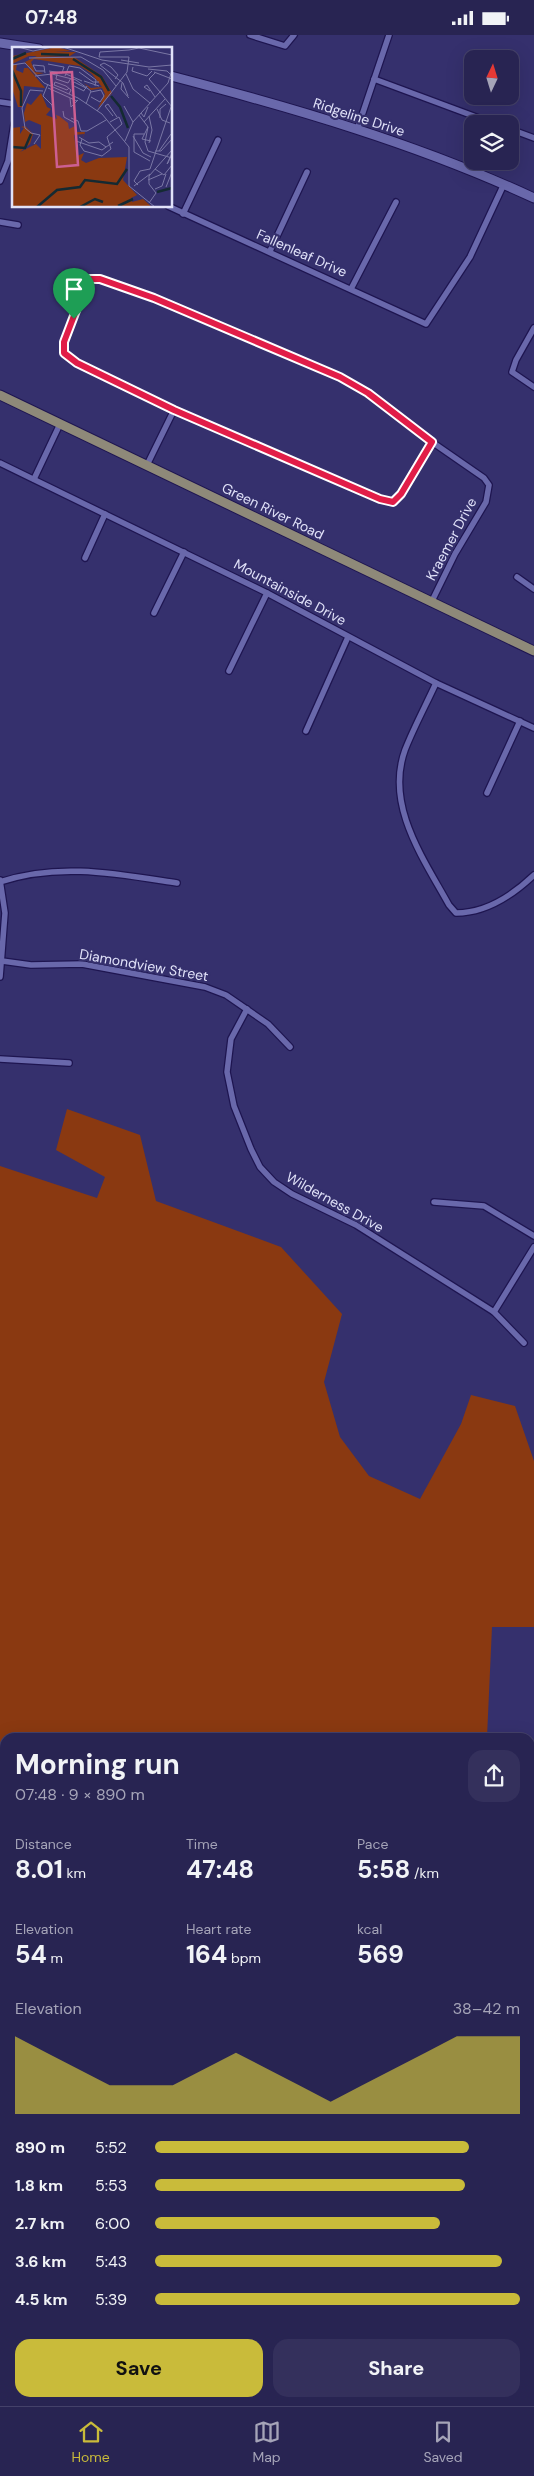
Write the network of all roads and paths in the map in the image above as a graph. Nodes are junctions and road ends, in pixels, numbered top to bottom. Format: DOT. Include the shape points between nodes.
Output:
graph roads {
  1 [pos="250,35"];
  2 [pos="294,35"];
  3 [pos="389,35"];
  4 [pos="0,43"];
  5 [pos="26,47"];
  6 [pos="172,76"];
  7 [pos="374,79"];
  8 [pos="471,115"];
  9 [pos="357,130"];
  10 [pos="519,132"];
  11 [pos="12,136"];
  12 [pos="534,138"];
  13 [pos="218,140"];
  14 [pos="307,172"];
  15 [pos="0,181"];
  16 [pos="504,184"];
  17 [pos="534,197"];
  18 [pos="396,202"];
  19 [pos="170,207"];
  20 [pos="183,214"];
  21 [pos="0,222"];
  22 [pos="18,225"];
  23 [pos="270,251"];
  24 [pos="351,289"];
  25 [pos="534,328"];
  26 [pos="534,387"];
  27 [pos="0,395"];
  28 [pos="174,410"];
  29 [pos="60,424"];
  30 [pos="432,442"];
  31 [pos="0,463"];
  32 [pos="147,465"];
  33 [pos="34,479"];
  34 [pos="105,514"];
  35 [pos="184,552"];
  36 [pos="85,558"];
  37 [pos="517,577"];
  38 [pos="534,589"];
  39 [pos="267,593"];
  40 [pos="432,603"];
  41 [pos="154,613"];
  42 [pos="348,637"];
  43 [pos="534,651"];
  44 [pos="228,671"];
  45 [pos="436,683"];
  46 [pos="520,721"];
  47 [pos="534,728"];
  48 [pos="306,731"];
  49 [pos="487,793"];
  50 [pos="534,875"];
  51 [pos="0,881"];
  52 [pos="177,883"];
  53 [pos="2,961"];
  54 [pos="0,977"];
  55 [pos="246,1009"];
  56 [pos="290,1047"];
  57 [pos="0,1059"];
  58 [pos="69,1063"];
  59 [pos="434,1202"];
  60 [pos="534,1236"];
  61 [pos="534,1247"];
  62 [pos="494,1312"];
  63 [pos="524,1343"];
  1 -- 2 [label="street" via="285,46"];
  3 -- 7 [label="street"];
  4 -- 5 [label="street"];
  6 -- 9 [label="street, Ridgeline Drive"];
  7 -- 8 [label="street"];
  7 -- 9 [label="street"];
  9 -- 16 [label="street, Ridgeline Drive"];
  10 -- 12 [label="street"];
  11 -- 15 [label="street" via="8,161"];
  13 -- 20 [label="street"];
  14 -- 23 [label="street"];
  16 -- 17 [label="street, Ridgeline Drive"];
  16 -- 24 [label="street, Fallenleaf Drive" via="470,257 426,324"];
  18 -- 24 [label="street"];
  19 -- 20 [label="street, Fallenleaf Drive"];
  20 -- 23 [label="street, Fallenleaf Drive"];
  21 -- 22 [label="street"];
  23 -- 24 [label="street, Fallenleaf Drive"];
  25 -- 26 [label="street" via="512,373"];
  27 -- 29 [label="main road, Green River Road"];
  28 -- 30 [label="street" via="393,502"];
  28 -- 30 [label="street" via="77,363 64,353 64,342 90,279 100,279 154,298 340,377 368,393"];
  28 -- 32 [label="street"];
  29 -- 32 [label="main road, Green River Road"];
  29 -- 33 [label="street"];
  30 -- 40 [label="street, Kraemer Drive" via="484,478 489,485 486,502 455,554"];
  31 -- 33 [label="street, Mountainside Drive"];
  32 -- 40 [label="main road, Green River Road"];
  33 -- 34 [label="street, Mountainside Drive"];
  34 -- 35 [label="street, Mountainside Drive"];
  34 -- 36 [label="street"];
  35 -- 39 [label="street, Mountainside Drive"];
  35 -- 41 [label="street"];
  37 -- 38 [label="street"];
  39 -- 42 [label="street, Mountainside Drive"];
  39 -- 44 [label="street"];
  40 -- 43 [label="main road, Green River Road"];
  42 -- 45 [label="street, Mountainside Drive"];
  42 -- 48 [label="street"];
  45 -- 46 [label="street, Mountainside Drive"];
  45 -- 50 [label="street" via="405,750 399,784 408,828 456,913 492,905 512,894"];
  46 -- 47 [label="street, Mountainside Drive"];
  46 -- 49 [label="street"];
  51 -- 52 [label="street" via="54,871 95,871"];
  51 -- 53 [label="street" via="5,913"];
  53 -- 54 [label="street"];
  53 -- 55 [label="street, Diamondview Street" via="31,965 82,964 204,987 226,995"];
  55 -- 56 [label="street, Diamondview Street" via="268,1024"];
  55 -- 62 [label="street, Wilderness Drive" via="231,1039 227,1072 229,1089 250,1149 267,1175 292,1194 356,1225"];
  57 -- 58 [label="street"];
  59 -- 60 [label="street" via="484,1206"];
  61 -- 62 [label="street"];
  62 -- 63 [label="street, Wilderness Drive"];
}
